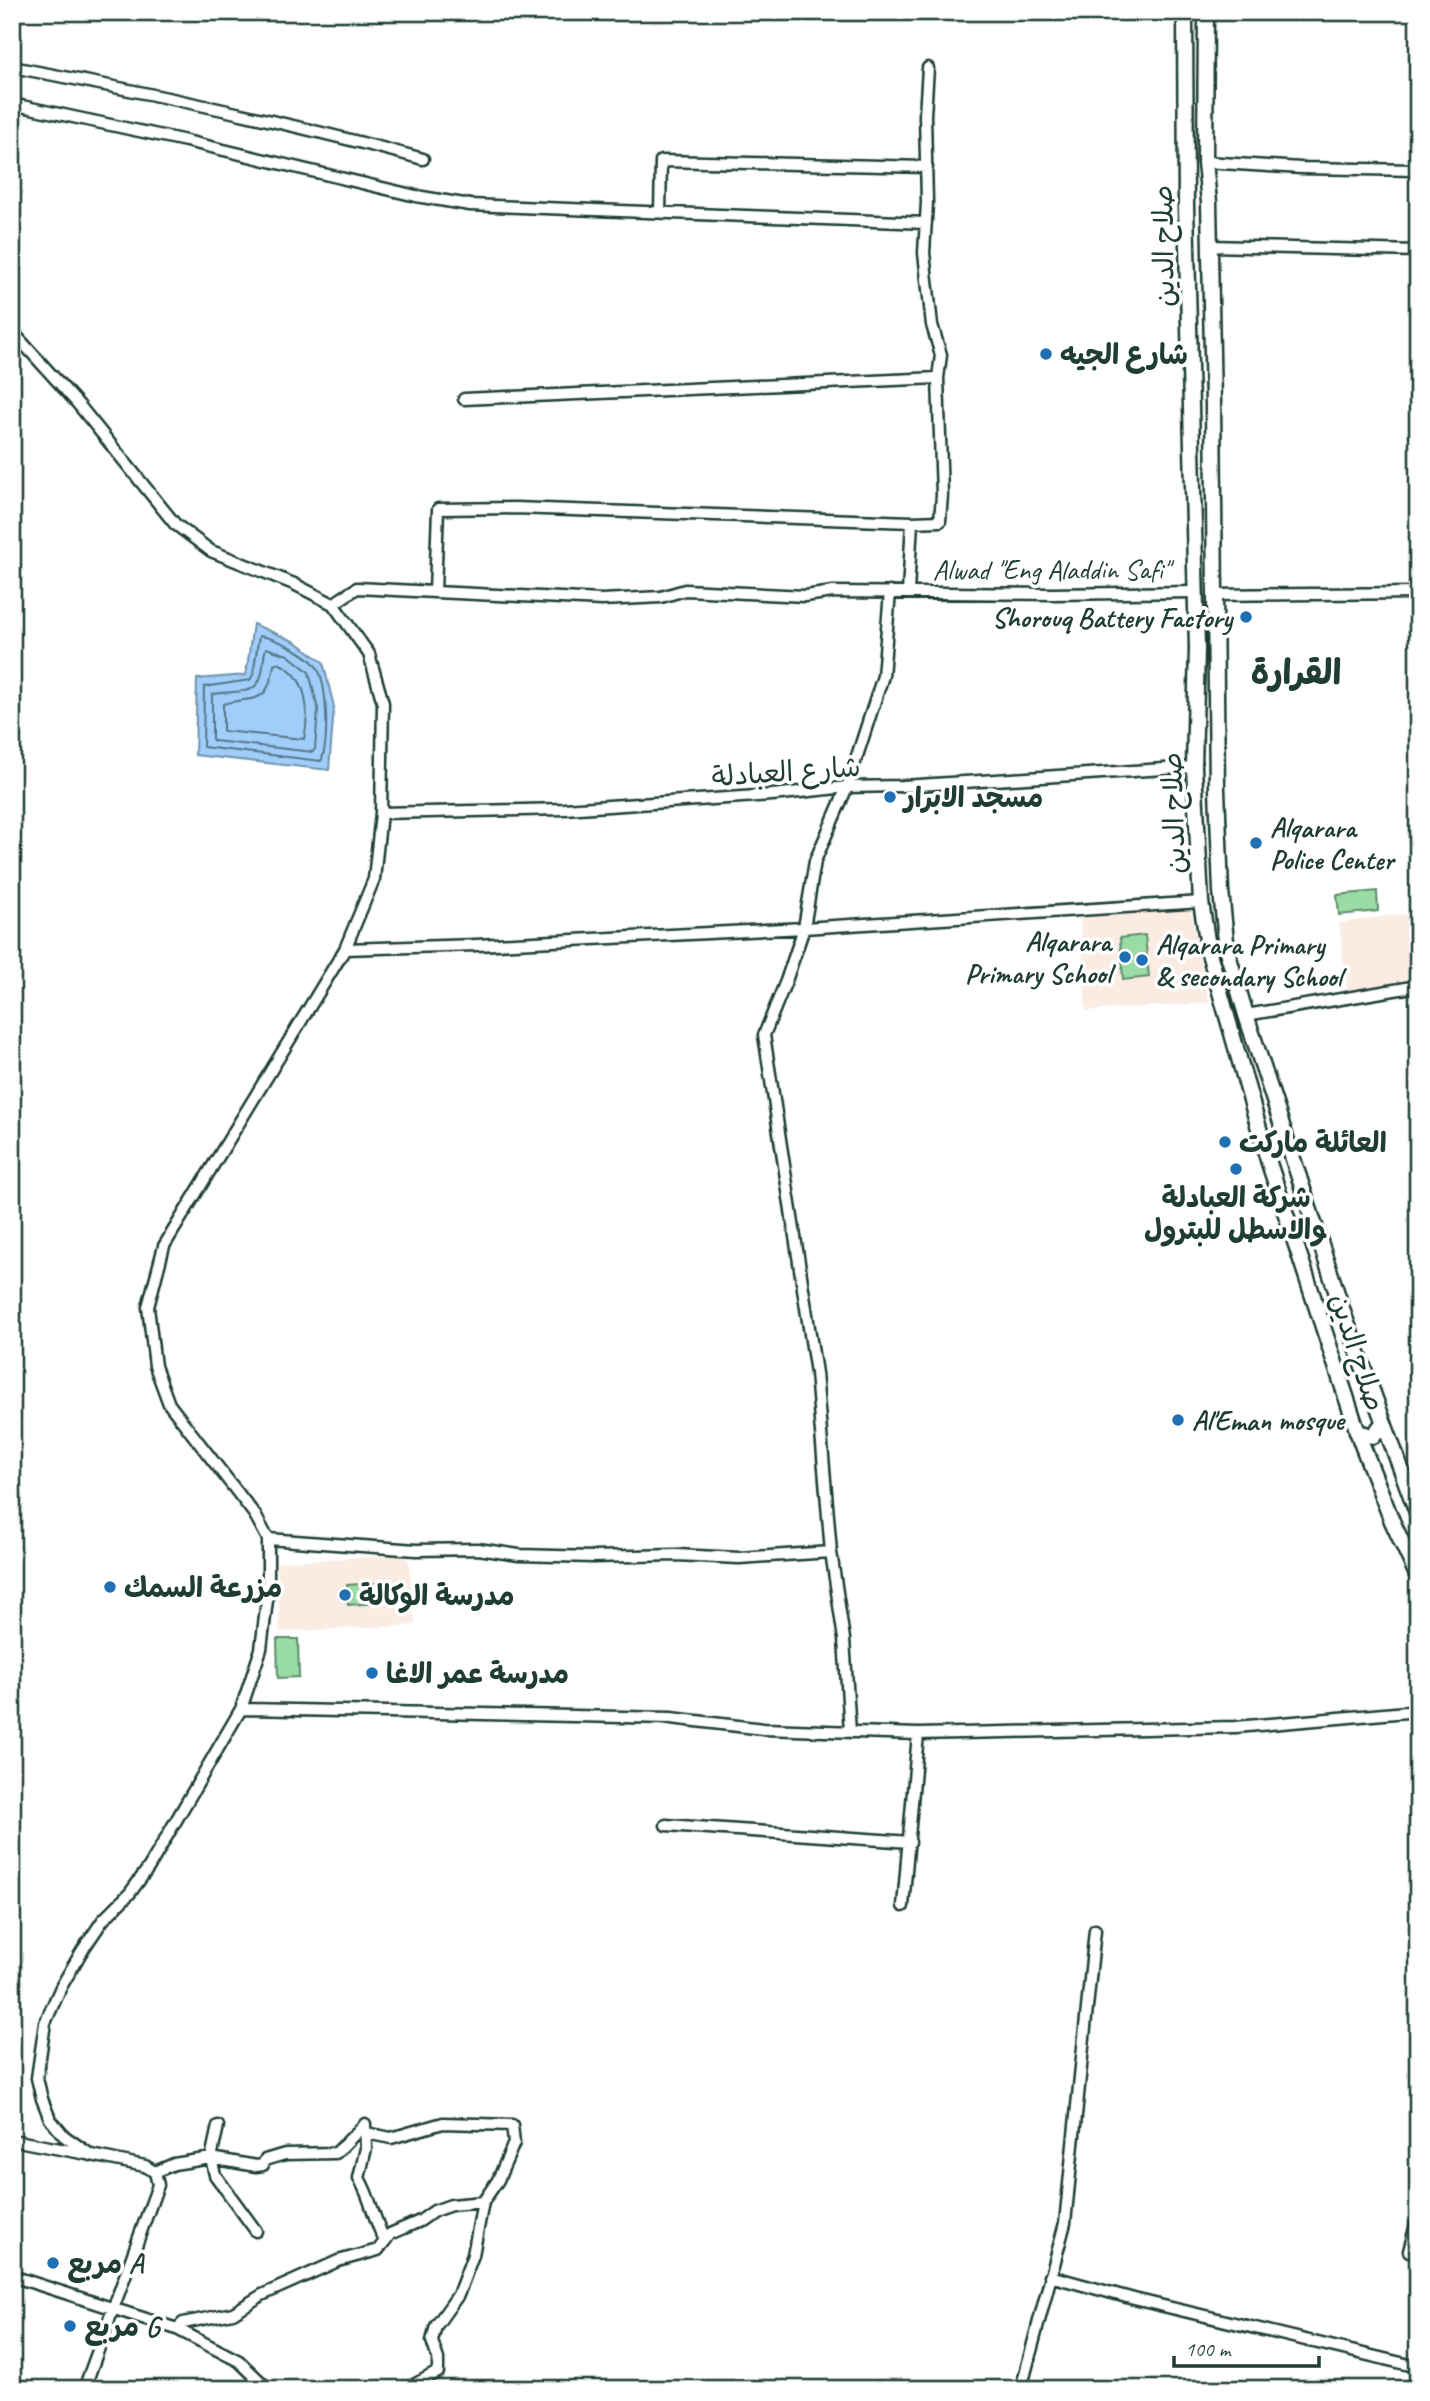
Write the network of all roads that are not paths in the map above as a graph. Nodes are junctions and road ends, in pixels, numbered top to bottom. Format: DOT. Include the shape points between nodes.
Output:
graph roads {
  1 [pos="1185,12"];
  2 [pos="1206,12"];
  3 [pos="12,67"];
  4 [pos="928,68"];
  5 [pos="12,104"];
  6 [pos="423,159"];
  7 [pos="1205,162"];
  8 [pos="927,167"];
  9 [pos="1418,170"];
  10 [pos="1186,199"];
  11 [pos="1209,202"];
  12 [pos="660,212"];
  13 [pos="926,223"];
  14 [pos="1210,246"];
  15 [pos="1418,251"];
  16 [pos="12,331"];
  17 [pos="938,378"];
  18 [pos="464,399"];
  19 [pos="912,522"];
  20 [pos="435,592"];
  21 [pos="890,592"];
  22 [pos="908,592"];
  23 [pos="1195,592"];
  24 [pos="1418,593"];
  25 [pos="1214,595"];
  26 [pos="333,604"];
  27 [pos="1196,682"];
  28 [pos="1216,684"];
  29 [pos="1216,729"];
  30 [pos="1195,730"];
  31 [pos="1194,767"];
  32 [pos="847,788"];
  33 [pos="381,813"];
  34 [pos="1201,902"];
  35 [pos="804,928"];
  36 [pos="345,949"];
  37 [pos="1418,986"];
  38 [pos="1246,1015"];
  39 [pos="1382,1423"];
  40 [pos="1357,1432"];
  41 [pos="1418,1514"];
  42 [pos="268,1539"];
  43 [pos="831,1552"];
  44 [pos="1418,1577"];
  45 [pos="241,1709"];
  46 [pos="1418,1712"];
  47 [pos="850,1732"];
  48 [pos="918,1734"];
  49 [pos="666,1825"];
  50 [pos="910,1842"];
  51 [pos="903,1906"];
  52 [pos="1095,1930"];
  53 [pos="218,2126"];
  54 [pos="366,2133"];
  55 [pos="12,2140"];
  56 [pos="91,2155"];
  57 [pos="211,2158"];
  58 [pos="155,2172"];
  59 [pos="483,2202"];
  60 [pos="1418,2217"];
  61 [pos="256,2231"];
  62 [pos="385,2241"];
  63 [pos="1418,2253"];
  64 [pos="12,2276"];
  65 [pos="1050,2276"];
  66 [pos="112,2308"];
  67 [pos="177,2329"];
  68 [pos="1418,2367"];
  69 [pos="86,2389"];
  70 [pos="268,2389"];
  71 [pos="406,2389"];
  72 [pos="1021,2389"];
  1 -- 10 [label="highway, صلاح الدين"];
  2 -- 7 [label="highway, صلاح الدين"];
  3 -- 6 [label="street" via="284,123"];
  4 -- 8 [label="street"];
  5 -- 12 [label="street" via="416,196 470,205"];
  7 -- 9 [label="street"];
  7 -- 11 [label="highway, صلاح الدين"];
  8 -- 12 [label="street" via="661,161"];
  8 -- 13 [label="street"];
  10 -- 11 [label="highway" via="1194,206"];
  10 -- 23 [label="highway, صلاح الدين"];
  11 -- 14 [label="highway, صلاح الدين"];
  12 -- 13 [label="street"];
  13 -- 17 [label="street" via="929,301 941,355"];
  14 -- 15 [label="street"];
  14 -- 25 [label="highway, صلاح الدين"];
  16 -- 26 [label="street" via="176,524 211,551"];
  17 -- 18 [label="street"];
  17 -- 19 [label="street" via="940,521"];
  19 -- 20 [label="street" via="438,509"];
  19 -- 22 [label="street"];
  20 -- 21 [label="street, Alwad \"Eng Aladdin Safi\"" via="602,600 661,597 685,590 805,596"];
  20 -- 26 [label="street, Alwad \"Eng Aladdin Safi\"" via="356,588"];
  21 -- 22 [label="street, Alwad \"Eng Aladdin Safi\""];
  21 -- 32 [label="street" via="883,677"];
  22 -- 23 [label="street, Alwad \"Eng Aladdin Safi\""];
  23 -- 27 [label="highway, صلاح الدين"];
  24 -- 25 [label="street"];
  25 -- 28 [label="highway, صلاح الدين"];
  26 -- 33 [label="street" via="369,653 383,703"];
  27 -- 28 [label="highway" via="1204,677"];
  27 -- 30 [label="highway, صلاح الدين"];
  28 -- 29 [label="highway, صلاح الدين"];
  29 -- 30 [label="highway" via="1207,736"];
  29 -- 38 [label="highway, صلاح الدين" via="1227,951"];
  30 -- 31 [label="highway, صلاح الدين"];
  31 -- 32 [label="street, شارع العبادلة"];
  31 -- 34 [label="highway, صلاح الدين"];
  32 -- 33 [label="street, شارع العبادلة" via="578,809"];
  32 -- 35 [label="street" via="815,861"];
  33 -- 36 [label="street" via="374,879"];
  34 -- 35 [label="street"];
  34 -- 40 [label="highway, صلاح الدين" via="1209,953 1254,1115"];
  35 -- 36 [label="street"];
  35 -- 43 [label="street" via="764,1035 816,1373"];
  36 -- 42 [label="street" via="164,1246 148,1307 155,1366 169,1404 255,1514"];
  37 -- 38 [label="street"];
  38 -- 39 [label="highway, صلاح الدين"];
  39 -- 40 [label="highway" via="1373,1436"];
  39 -- 41 [label="highway, صلاح الدين"];
  40 -- 44 [label="highway, صلاح الدين"];
  42 -- 43 [label="street" via="581,1557 739,1558"];
  42 -- 45 [label="street" via="261,1649"];
  43 -- 47 [label="street" via="844,1639"];
  45 -- 47 [label="street" via="657,1718"];
  45 -- 56 [label="street" via="149,1867 82,1951 45,2023 37,2078 42,2099 64,2136"];
  46 -- 48 [label="street" via="1236,1727"];
  47 -- 48 [label="street"];
  48 -- 50 [label="street"];
  49 -- 50 [label="street"];
  50 -- 51 [label="street"];
  52 -- 65 [label="street" via="1065,2223"];
  53 -- 57 [label="street"];
  54 -- 57 [label="street" via="365,2124 336,2153 285,2154 265,2160 263,2165"];
  54 -- 59 [label="street" via="391,2137 443,2123 512,2125 514,2143"];
  54 -- 62 [label="street" via="359,2178"];
  55 -- 56 [label="street"];
  56 -- 58 [label="street" via="145,2165"];
  57 -- 58 [label="street"];
  57 -- 61 [label="street" via="215,2175"];
  58 -- 66 [label="street" via="158,2185"];
  59 -- 62 [label="street" via="434,2211"];
  59 -- 71 [label="street" via="474,2255 432,2341 438,2372"];
  60 -- 63 [label="street" via="1409,2251"];
  62 -- 67 [label="street" via="378,2250 338,2261 233,2313 183,2323"];
  64 -- 66 [label="street"];
  65 -- 68 [label="street"];
  65 -- 72 [label="street"];
  66 -- 67 [label="street"];
  66 -- 69 [label="street"];
  67 -- 70 [label="street" via="239,2361"];
}
